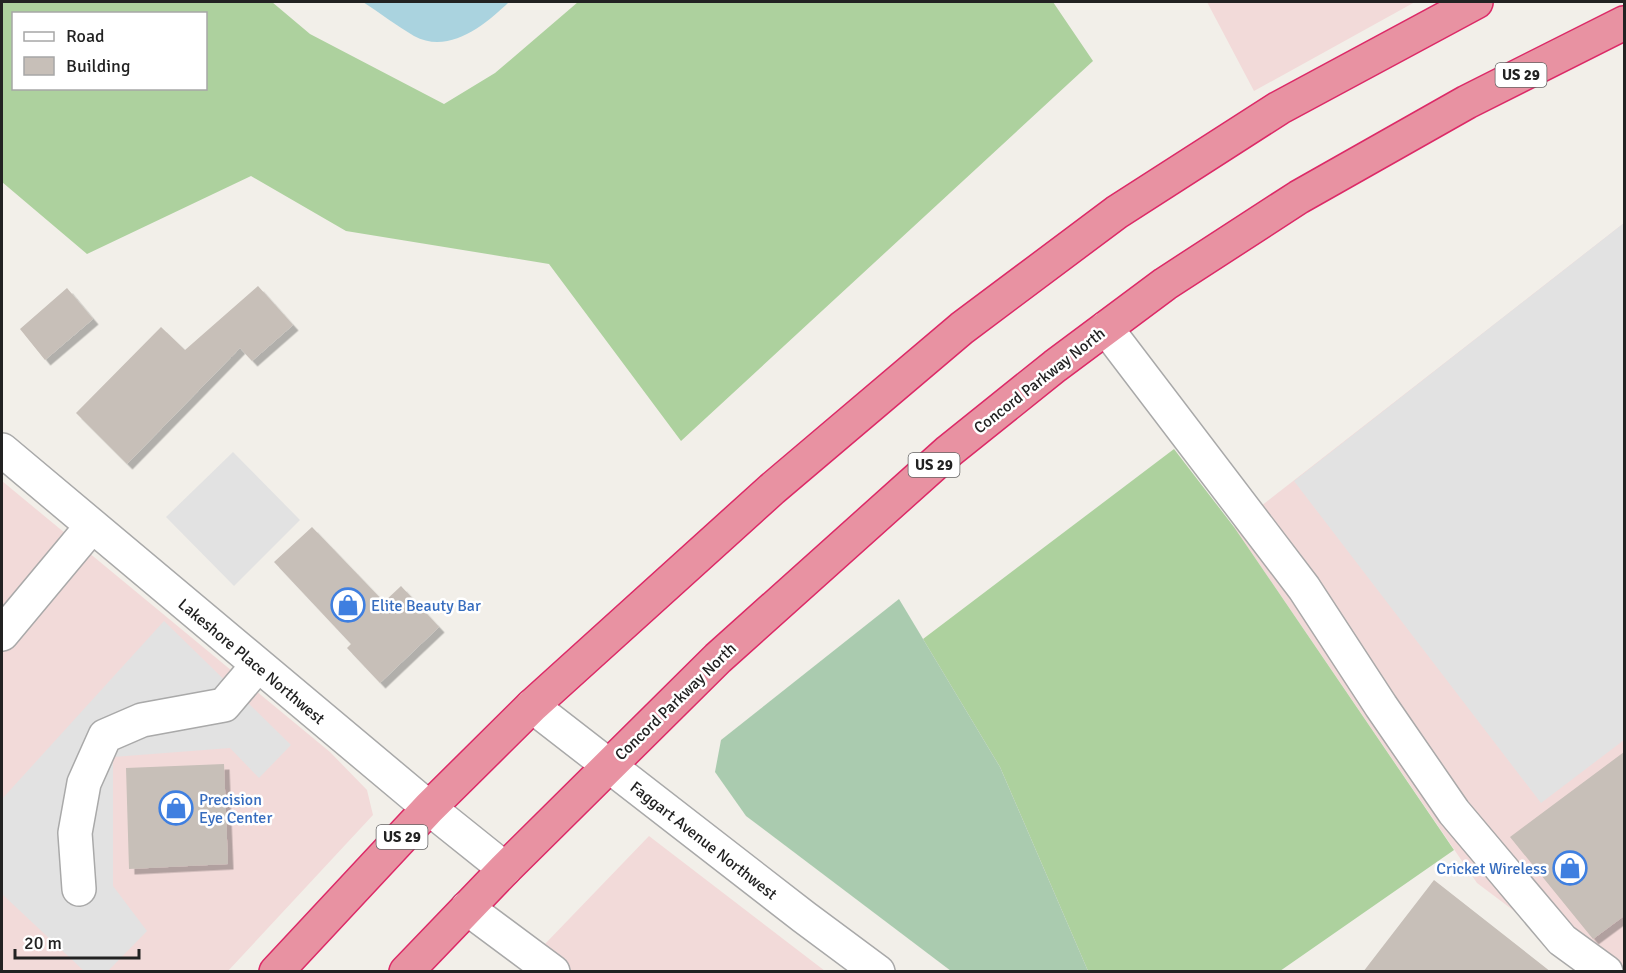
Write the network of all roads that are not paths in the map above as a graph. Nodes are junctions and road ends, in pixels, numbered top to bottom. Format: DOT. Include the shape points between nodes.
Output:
graph roads {
  1 [pos="1476,2"];
  2 [pos="1624,23"];
  3 [pos="1106,328"];
  4 [pos="2,450"];
  5 [pos="92,526"];
  6 [pos="2,634"];
  7 [pos="258,665"];
  8 [pos="532,706"];
  9 [pos="609,766"];
  10 [pos="429,808"];
  11 [pos="505,869"];
  12 [pos="79,889"];
  13 [pos="467,908"];
  14 [pos="276,972"];
  15 [pos="406,972"];
  16 [pos="552,972"];
  17 [pos="878,972"];
  18 [pos="1606,972"];
  1 -- 8 [label="highway, US 29" via="1279,108 1117,212 989,307 772,489"];
  2 -- 3 [label="highway, Concord Parkway North / US 29" via="1467,102 1299,197 1165,284"];
  3 -- 9 [label="highway, Concord Parkway North / US 29" via="949,451 718,658"];
  3 -- 18 [label="street" via="1304,588 1454,812 1562,940"];
  4 -- 5 [label="street, Lakeshore Place Northwest"];
  5 -- 6 [label="street"];
  5 -- 7 [label="street, Lakeshore Place Northwest"];
  7 -- 10 [label="street, Lakeshore Place Northwest"];
  7 -- 12 [label="street" via="224,705 142,720 105,736 84,783 75,833"];
  8 -- 9 [label="street, Faggart Avenue Northwest"];
  8 -- 10 [label="highway, US 29"];
  9 -- 11 [label="highway, Concord Parkway North / US 29"];
  9 -- 17 [label="street, Faggart Avenue Northwest"];
  10 -- 11 [label="street, Lakeshore Place Northwest"];
  10 -- 14 [label="highway, US 29"];
  11 -- 13 [label="highway, Concord Parkway North / US 29"];
  13 -- 15 [label="highway, Concord Parkway North / US 29"];
  13 -- 16 [label="street"];
}
